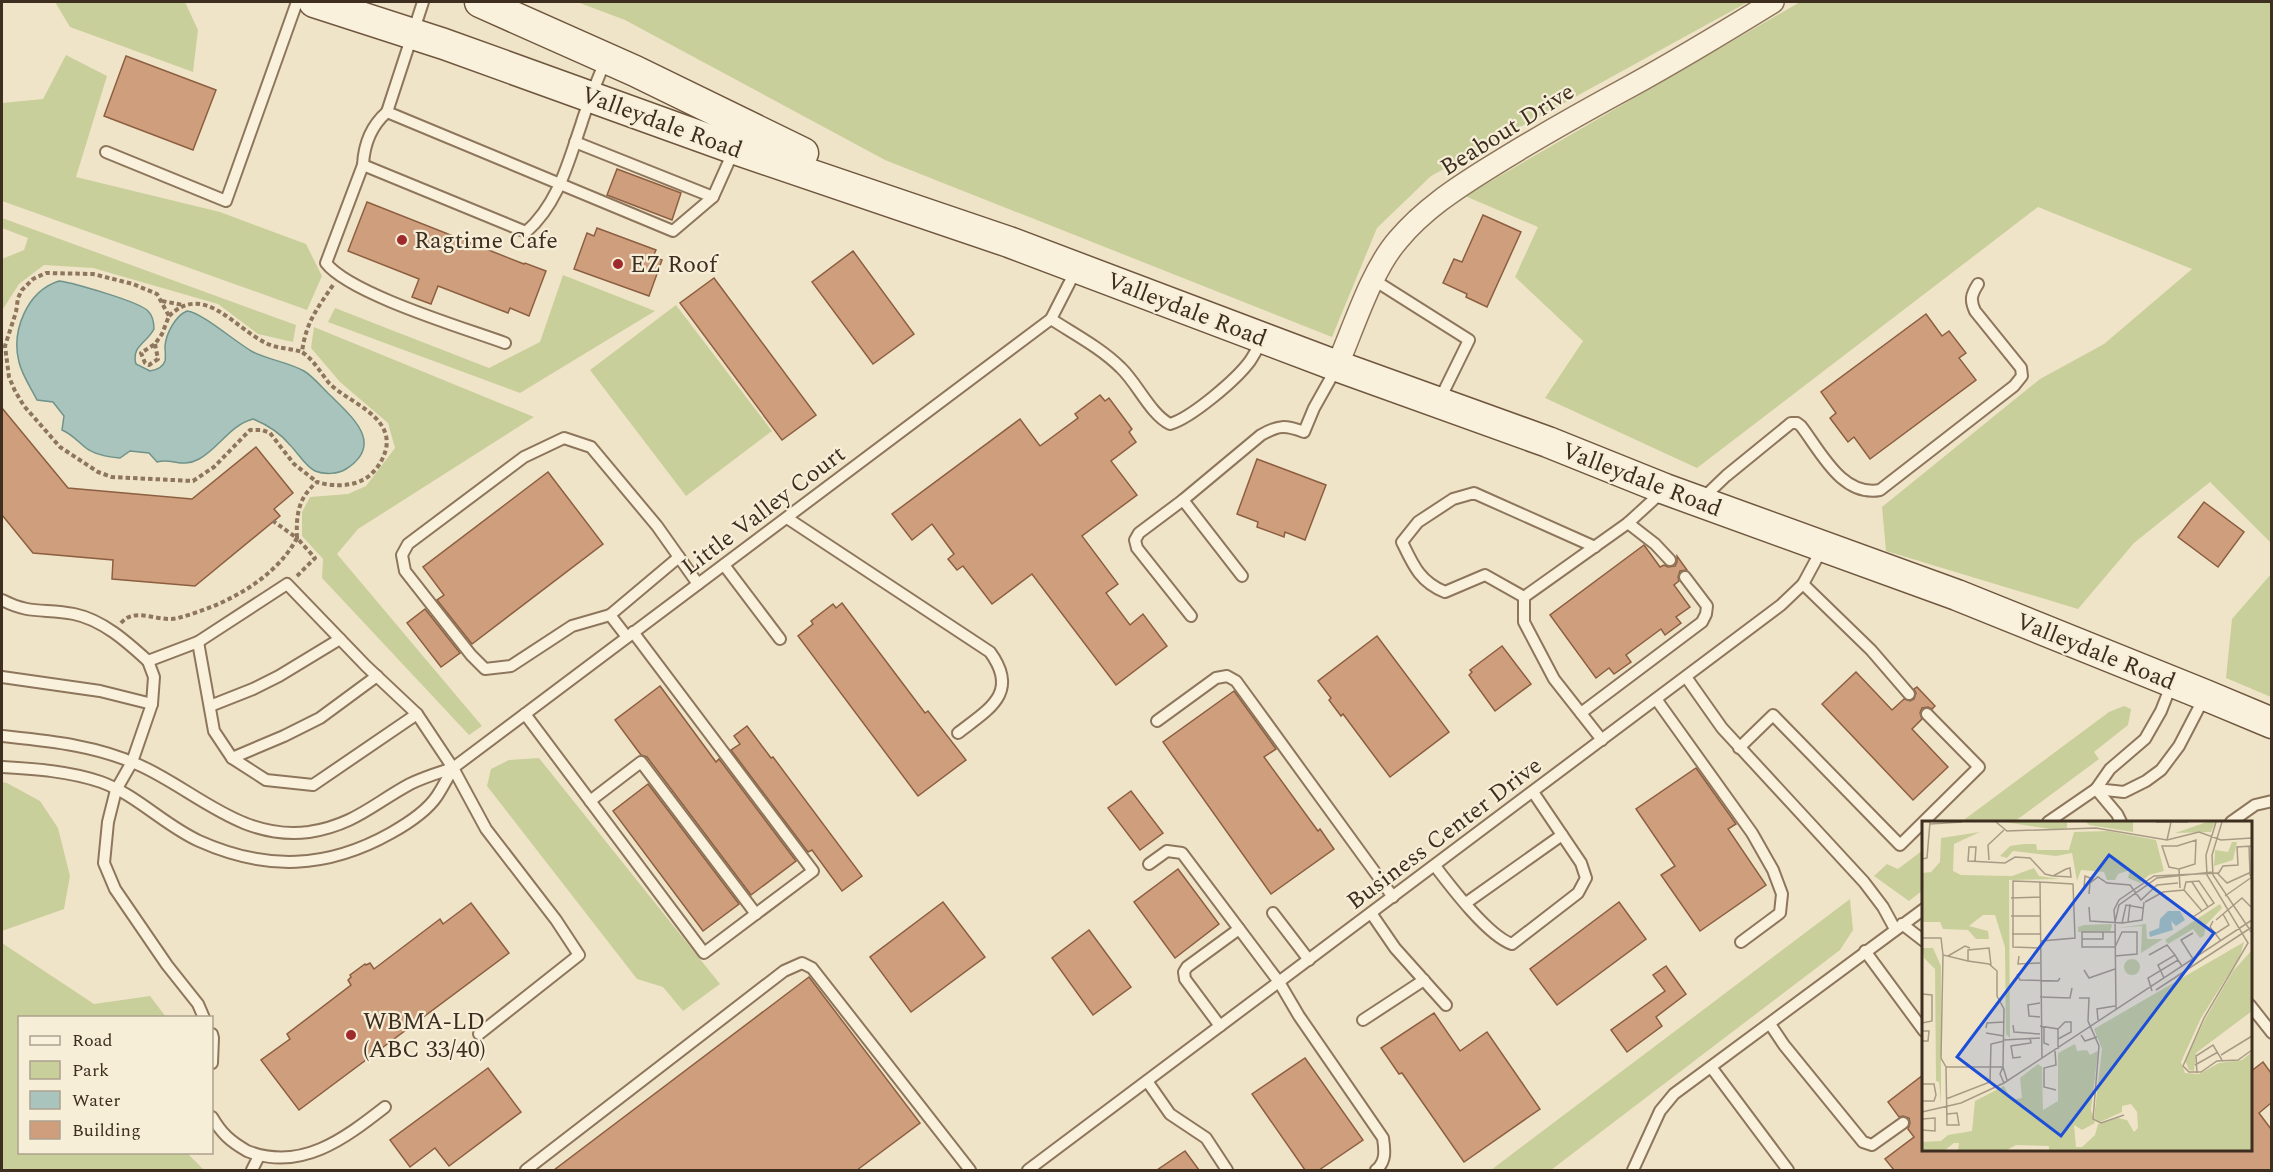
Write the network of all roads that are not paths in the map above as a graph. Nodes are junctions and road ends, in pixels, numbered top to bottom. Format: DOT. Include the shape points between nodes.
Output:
graph roads {
  1 [pos="297,2"];
  2 [pos="314,2"];
  3 [pos="423,2"];
  4 [pos="480,2"];
  5 [pos="1773,2"];
  6 [pos="411,33"];
  7 [pos="606,58"];
  8 [pos="591,96"];
  9 [pos="387,112"];
  10 [pos="740,137"];
  11 [pos="575,142"];
  12 [pos="106,152"];
  13 [pos="363,165"];
  14 [pos="560,185"];
  15 [pos="713,196"];
  16 [pos="1077,267"];
  17 [pos="1374,280"];
  18 [pos="1978,284"];
  19 [pos="1051,319"];
  20 [pos="1263,338"];
  21 [pos="505,343"];
  22 [pos="1337,366"];
  23 [pos="1439,402"];
  24 [pos="1665,489"];
  25 [pos="1183,500"];
  26 [pos="1700,501"];
  27 [pos="787,518"];
  28 [pos="1628,523"];
  29 [pos="1595,547"];
  30 [pos="1823,547"];
  31 [pos="679,557"];
  32 [pos="1670,560"];
  33 [pos="724,565"];
  34 [pos="1242,576"];
  35 [pos="1685,577"];
  36 [pos="698,584"];
  37 [pos="1803,584"];
  38 [pos="1524,597"];
  39 [pos="2,600"];
  40 [pos="610,615"];
  41 [pos="1191,616"];
  42 [pos="630,634"];
  43 [pos="340,639"];
  44 [pos="780,639"];
  45 [pos="198,642"];
  46 [pos="147,661"];
  47 [pos="377,676"];
  48 [pos="1686,677"];
  49 [pos="2,678"];
  50 [pos="2172,682"];
  51 [pos="1909,694"];
  52 [pos="2205,695"];
  53 [pos="1656,699"];
  54 [pos="152,704"];
  55 [pos="210,706"];
  56 [pos="1581,713"];
  57 [pos="417,714"];
  58 [pos="525,714"];
  59 [pos="1927,714"];
  60 [pos="1157,721"];
  61 [pos="2271,723"];
  62 [pos="958,734"];
  63 [pos="2,736"];
  64 [pos="1602,740"];
  65 [pos="1739,748"];
  66 [pos="232,758"];
  67 [pos="132,762"];
  68 [pos="2,767"];
  69 [pos="453,768"];
  70 [pos="2096,789"];
  71 [pos="116,790"];
  72 [pos="1533,792"];
  73 [pos="590,801"];
  74 [pos="2271,801"];
  75 [pos="1924,821"];
  76 [pos="2049,821"];
  77 [pos="2120,821"];
  78 [pos="2232,821"];
  79 [pos="1922,823"];
  80 [pos="1562,835"];
  81 [pos="1149,864"];
  82 [pos="1435,866"];
  83 [pos="1393,897"];
  84 [pos="1466,903"];
  85 [pos="1922,910"];
  86 [pos="1273,913"];
  87 [pos="1371,913"];
  88 [pos="756,914"];
  89 [pos="1898,927"];
  90 [pos="1239,929"];
  91 [pos="1922,940"];
  92 [pos="1741,942"];
  93 [pos="1865,951"];
  94 [pos="1309,960"];
  95 [pos="1424,980"];
  96 [pos="1279,982"];
  97 [pos="1446,1005"];
  98 [pos="2252,1008"];
  99 [pos="204,1016"];
  100 [pos="1363,1020"];
  101 [pos="1770,1024"];
  102 [pos="1220,1026"];
  103 [pos="1922,1029"];
  104 [pos="2271,1033"];
  105 [pos="479,1034"];
  106 [pos="1711,1067"];
  107 [pos="1147,1081"];
  108 [pos="386,1107"];
  109 [pos="213,1119"];
  110 [pos="1904,1123"];
  111 [pos="258,1158"];
  112 [pos="1043,1166"];
  113 [pos="252,1170"];
  114 [pos="526,1170"];
  115 [pos="970,1170"];
  116 [pos="1028,1170"];
  117 [pos="1227,1170"];
  118 [pos="1376,1170"];
  119 [pos="1633,1170"];
  120 [pos="1788,1170"];
  1 -- 12 [label="lane" via="226,201"];
  2 -- 6 [label="main road, Valleydale Road"];
  3 -- 6 [label="lane"];
  4 -- 7 [label="main road, Valleydale Road"];
  5 -- 17 [label="street, Beabout Drive" via="1464,184 1423,213 1386,256"];
  6 -- 8 [label="main road, Valleydale Road"];
  6 -- 9 [label="lane"];
  7 -- 8 [label="lane"];
  7 -- 10 [label="main road, Valleydale Road" via="709,106"];
  8 -- 10 [label="main road, Valleydale Road"];
  8 -- 11 [label="lane"];
  9 -- 13 [label="lane" via="376,121 364,148"];
  9 -- 14 [label="lane"];
  10 -- 15 [label="lane"];
  10 -- 16 [label="main road, Valleydale Road" via="809,156 936,205 1009,242"];
  11 -- 14 [label="lane"];
  11 -- 15 [label="lane"];
  13 -- 14 [label="lane" via="526,232 541,218"];
  13 -- 21 [label="lane" via="326,263 333,273 376,296"];
  14 -- 15 [label="lane" via="673,231"];
  16 -- 19 [label="lane, Little Valley Court"];
  16 -- 20 [label="main road, Valleydale Road"];
  17 -- 22 [label="street, Beabout Drive"];
  17 -- 23 [label="lane" via="1469,340"];
  18 -- 26 [label="lane" via="1971,301 1975,311 2021,368 2022,376 2014,386 1880,490 1868,492 1843,482 1801,426 1791,423"];
  19 -- 20 [label="lane" via="1120,367 1161,420 1170,424 1180,422 1230,383"];
  19 -- 27 [label="lane, Little Valley Court"];
  20 -- 22 [label="main road, Valleydale Road"];
  22 -- 23 [label="main road, Valleydale Road"];
  22 -- 25 [label="lane" via="1304,432 1286,426 1261,435"];
  23 -- 24 [label="main road, Valleydale Road"];
  24 -- 26 [label="main road, Valleydale Road"];
  24 -- 28 [label="lane"];
  25 -- 34 [label="lane"];
  25 -- 41 [label="lane" via="1135,540 1137,548"];
  26 -- 30 [label="main road, Valleydale Road"];
  27 -- 33 [label="lane, Little Valley Court"];
  27 -- 62 [label="lane" via="990,652 1003,676 1002,694 992,708"];
  28 -- 29 [label="lane"];
  28 -- 32 [label="lane"];
  29 -- 38 [label="lane"];
  29 -- 38 [label="lane" via="1474,493 1453,499 1418,522 1402,542 1414,568 1431,587 1445,592 1485,576"];
  30 -- 37 [label="lane, Business Center Drive"];
  30 -- 50 [label="main road, Valleydale Road" via="1957,595"];
  31 -- 36 [label="lane"];
  31 -- 40 [label="lane"];
  31 -- 40 [label="lane" via="591,447 564,438 524,457 408,544 402,555 405,571 485,669 511,666 572,626"];
  33 -- 36 [label="lane, Little Valley Court"];
  33 -- 44 [label="lane"];
  35 -- 56 [label="lane" via="1707,606 1702,622"];
  36 -- 42 [label="lane, Little Valley Court"];
  37 -- 48 [label="lane, Business Center Drive"];
  37 -- 51 [label="lane" via="1871,650"];
  38 -- 56 [label="lane" via="1524,622 1554,678"];
  39 -- 46 [label="lane" via="31,611 74,614 100,624 127,641"];
  40 -- 42 [label="lane"];
  42 -- 58 [label="lane, Little Valley Court"];
  42 -- 88 [label="lane" via="813,871"];
  43 -- 45 [label="lane" via="287,584"];
  43 -- 47 [label="lane"];
  43 -- 55 [label="lane" via="254,690"];
  45 -- 46 [label="lane"];
  45 -- 55 [label="lane"];
  46 -- 54 [label="lane" via="154,677"];
  47 -- 57 [label="lane"];
  47 -- 66 [label="lane" via="320,718"];
  48 -- 53 [label="lane, Business Center Drive"];
  48 -- 65 [label="lane"];
  49 -- 54 [label="lane" via="80,688"];
  50 -- 52 [label="main road, Valleydale Road"];
  50 -- 70 [label="lane" via="2145,739 2110,769"];
  52 -- 61 [label="main road, Valleydale Road"];
  52 -- 70 [label="lane" via="2179,746 2161,770 2124,792"];
  53 -- 64 [label="lane, Business Center Drive"];
  53 -- 92 [label="lane" via="1752,833 1782,894 1780,913"];
  54 -- 67 [label="lane"];
  55 -- 66 [label="lane" via="214,731"];
  56 -- 64 [label="lane"];
  57 -- 66 [label="lane" via="313,785 266,780"];
  57 -- 69 [label="lane"];
  58 -- 69 [label="lane, Little Valley Court"];
  58 -- 73 [label="lane"];
  59 -- 75 [label="lane" via="1979,767"];
  60 -- 83 [label="lane" via="1216,678 1227,676 1236,681"];
  63 -- 67 [label="lane" via="79,746"];
  64 -- 72 [label="lane, Business Center Drive"];
  65 -- 79 [label="lane" via="1773,715 1900,845"];
  65 -- 89 [label="lane" via="1864,882"];
  67 -- 69 [label="lane" via="239,822 283,832 333,827 362,815 423,777"];
  67 -- 71 [label="lane"];
  68 -- 71 [label="lane" via="67,773"];
  69 -- 71 [label="lane" via="437,796 400,828 352,852 304,862 274,862 226,852 196,839"];
  69 -- 105 [label="lane" via="486,829 579,955"];
  70 -- 76 [label="lane"];
  70 -- 77 [label="lane"];
  71 -- 99 [label="lane" via="104,863 120,897"];
  72 -- 80 [label="lane"];
  72 -- 82 [label="lane, Business Center Drive"];
  73 -- 88 [label="lane" via="641,762"];
  73 -- 88 [label="lane" via="704,953"];
  74 -- 78 [label="lane" via="2256,805"];
  80 -- 84 [label="lane"];
  80 -- 84 [label="lane" via="1581,862 1586,878 1578,893 1512,944 1501,940"];
  81 -- 90 [label="lane" via="1167,851 1182,853"];
  82 -- 83 [label="lane, Business Center Drive"];
  82 -- 84 [label="lane"];
  83 -- 87 [label="lane, Business Center Drive"];
  85 -- 89 [label="lane"];
  86 -- 94 [label="lane"];
  87 -- 94 [label="lane, Business Center Drive"];
  87 -- 95 [label="lane"];
  89 -- 91 [label="lane"];
  89 -- 93 [label="lane"];
  90 -- 96 [label="lane"];
  90 -- 102 [label="lane" via="1184,972 1185,979"];
  93 -- 101 [label="lane"];
  93 -- 103 [label="lane"];
  94 -- 96 [label="lane, Business Center Drive"];
  95 -- 97 [label="lane"];
  95 -- 100 [label="lane"];
  96 -- 102 [label="lane, Business Center Drive"];
  96 -- 118 [label="lane" via="1383,1138 1385,1153"];
  98 -- 104 [label="lane"];
  101 -- 106 [label="lane"];
  101 -- 110 [label="lane" via="1863,1142 1872,1145"];
  102 -- 107 [label="lane, Business Center Drive"];
  106 -- 119 [label="lane" via="1666,1101"];
  106 -- 120 [label="lane"];
  107 -- 112 [label="lane, Business Center Drive" via="1073,1137"];
  107 -- 117 [label="lane" via="1170,1114 1206,1137"];
  108 -- 111 [label="lane" via="324,1151 303,1160 280,1164"];
  109 -- 111 [label="lane" via="221,1133"];
  111 -- 113 [label="lane"];
  112 -- 116 [label="lane, Business Center Drive"];
  114 -- 115 [label="lane" via="784,971 802,963 812,968"];
}
